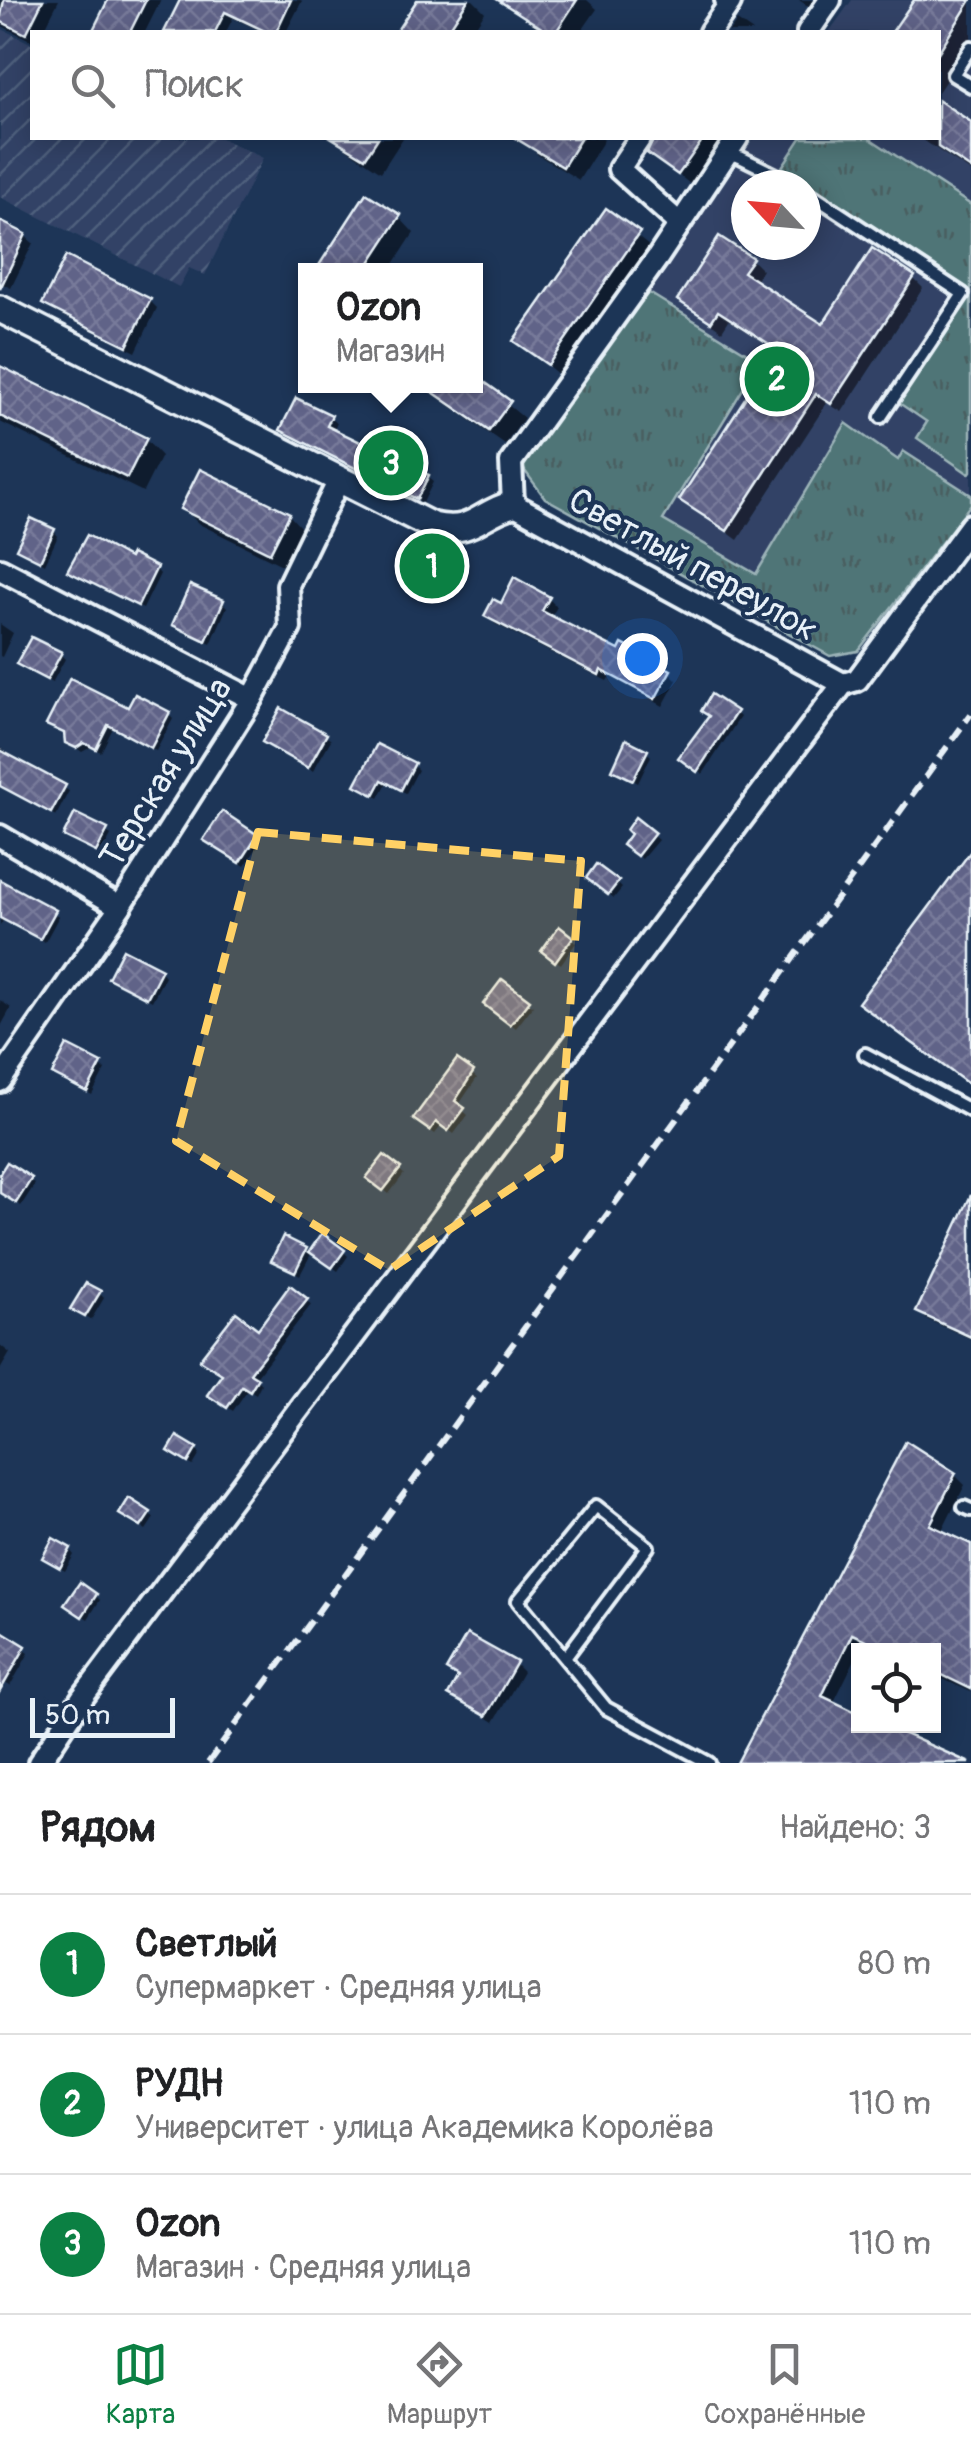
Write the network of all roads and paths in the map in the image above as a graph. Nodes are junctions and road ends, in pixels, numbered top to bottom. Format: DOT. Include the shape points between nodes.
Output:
graph roads {
  1 [pos="726,0"];
  2 [pos="830,0"];
  3 [pos="711,30"];
  4 [pos="809,30"];
  5 [pos="971,47"];
  6 [pos="971,86"];
  7 [pos="639,140"];
  8 [pos="732,146"];
  9 [pos="766,170"];
  10 [pos="821,201"];
  11 [pos="680,224"];
  12 [pos="0,309"];
  13 [pos="881,417"];
  14 [pos="339,480"];
  15 [pos="513,504"];
  16 [pos="971,525"];
  17 [pos="0,569"];
  18 [pos="843,684"];
  19 [pos="252,699"];
  20 [pos="0,836"];
  21 [pos="120,907"];
  22 [pos="866,1054"];
  23 [pos="0,1081"];
  24 [pos="971,1111"];
  25 [pos="565,1658"];
  26 [pos="39,1763"];
  27 [pos="709,1763"];
  1 -- 3 [label="street"];
  2 -- 4 [label="street"];
  5 -- 6 [label="lane" via="954,74"];
  7 -- 11 [label="street" via="619,169"];
  8 -- 9 [label="lane"];
  8 -- 11 [label="street"];
  10 -- 13 [label="lane" via="963,294"];
  11 -- 15 [label="street" via="511,462"];
  12 -- 14 [label="street"];
  14 -- 15 [label="street" via="432,526 454,530"];
  14 -- 19 [label="street, Терская улица" via="288,585 290,628"];
  15 -- 18 [label="street, Светлый переулок"];
  16 -- 18 [label="street" via="858,680"];
  17 -- 19 [label="street"];
  18 -- 26 [label="street"];
  19 -- 21 [label="street, Терская улица"];
  20 -- 21 [label="street"];
  21 -- 23 [label="street, Терская улица"];
  22 -- 24 [label="lane"];
  25 -- 25 [label="lane" via="518,1601 596,1506 648,1547"];
  25 -- 27 [label="lane" via="606,1708"];
}
